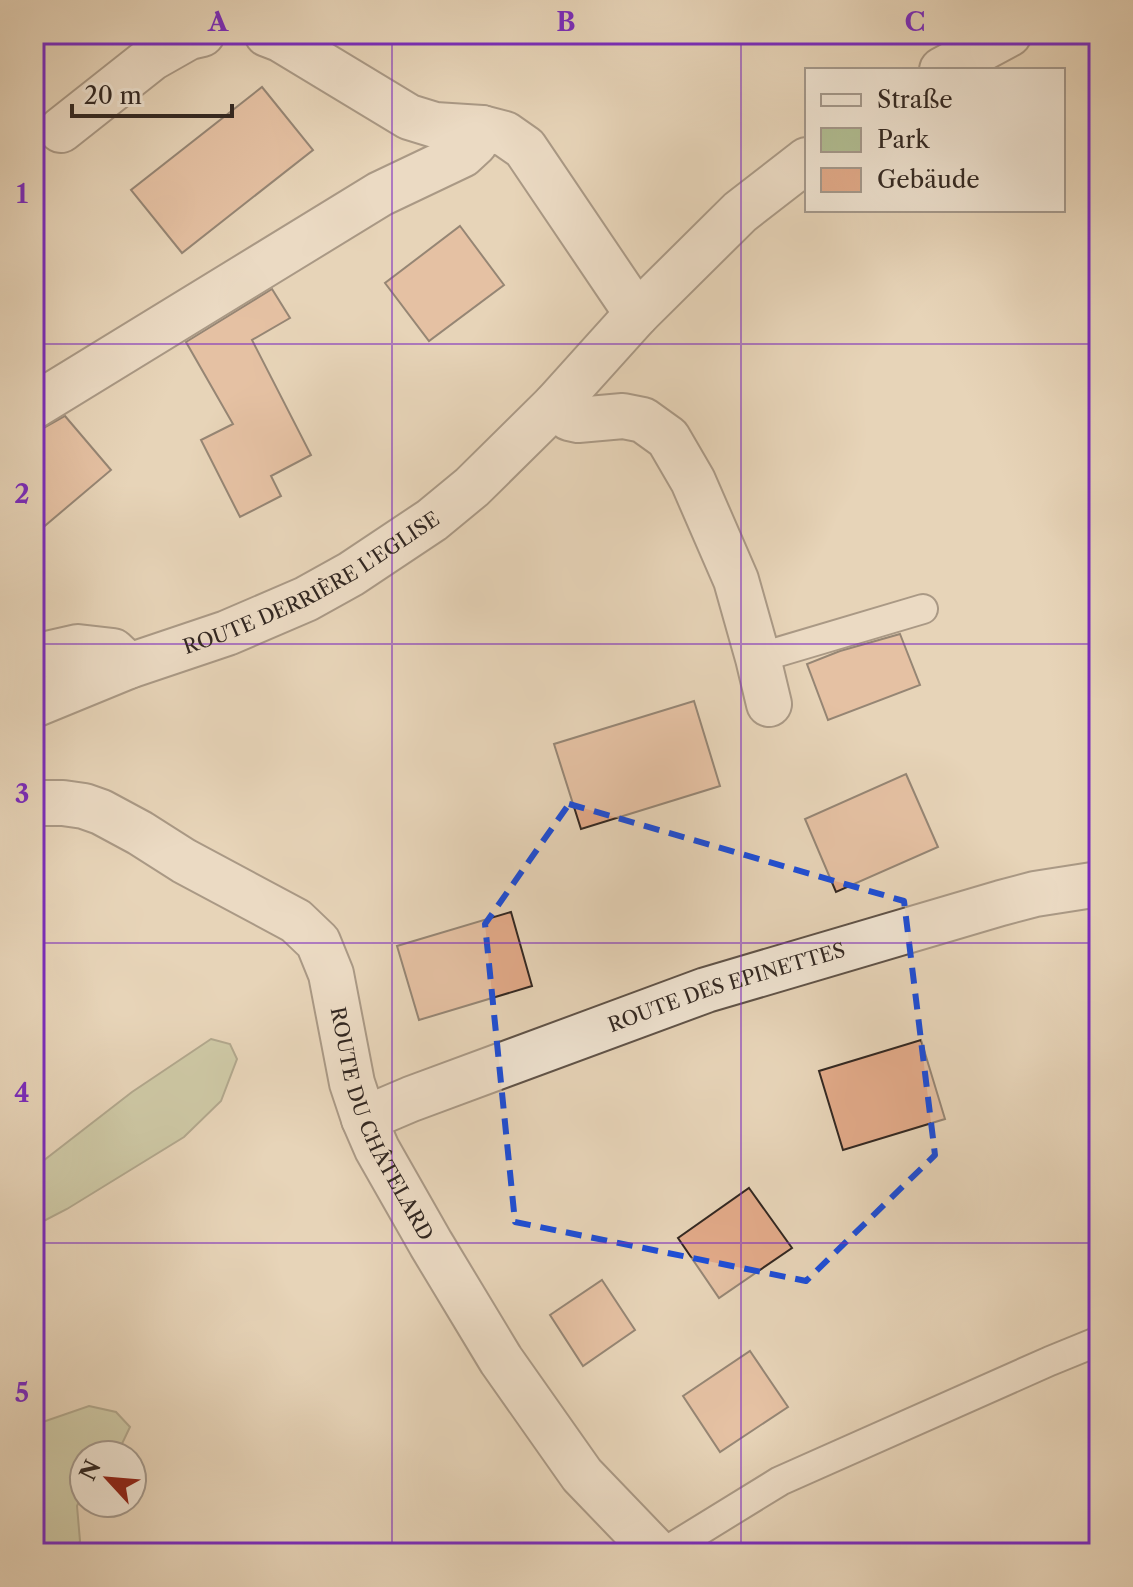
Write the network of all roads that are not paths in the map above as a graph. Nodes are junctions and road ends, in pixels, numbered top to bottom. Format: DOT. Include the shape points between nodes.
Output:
graph roads {
  1 [pos="202,34"];
  2 [pos="267,34"];
  3 [pos="1009,34"];
  4 [pos="946,68"];
  5 [pos="482,128"];
  6 [pos="61,130"];
  7 [pos="805,162"];
  8 [pos="637,314"];
  9 [pos="555,405"];
  10 [pos="34,406"];
  11 [pos="923,609"];
  12 [pos="34,657"];
  13 [pos="758,658"];
  14 [pos="129,666"];
  15 [pos="769,704"];
  16 [pos="34,705"];
  17 [pos="34,803"];
  18 [pos="1099,884"];
  19 [pos="364,1119"];
  20 [pos="1099,1341"];
  21 [pos="660,1553"];
  1 -- 6 [label="street" via="152,58"];
  2 -- 5 [label="street" via="409,117 435,125"];
  3 -- 4 [label="street"];
  5 -- 8 [label="street" via="505,134 525,148"];
  5 -- 10 [label="street" via="462,155 380,194"];
  7 -- 8 [label="street, ROUTE DERRIÈRE L'EGLISE" via="740,212"];
  8 -- 9 [label="street, ROUTE DERRIÈRE L'EGLISE"];
  9 -- 13 [label="street" via="578,420 643,420 668,438 736,580"];
  9 -- 14 [label="street, ROUTE DERRIÈRE L'EGLISE" via="472,487 351,574 227,633"];
  11 -- 13 [label="lane"];
  12 -- 14 [label="street" via="78,647 113,651"];
  13 -- 15 [label="street"];
  14 -- 16 [label="street, ROUTE DERRIÈRE L'EGLISE"];
  17 -- 19 [label="street, ROUTE DU CHÂTELARD" via="101,812 307,931 318,942 331,974"];
  18 -- 19 [label="street, ROUTE DES EPINETTES" via="1001,903 706,990"];
  19 -- 21 [label="street, ROUTE DU CHÂTELARD" via="423,1231 501,1360 582,1475"];
  20 -- 21 [label="lane" via="780,1481"];
}
